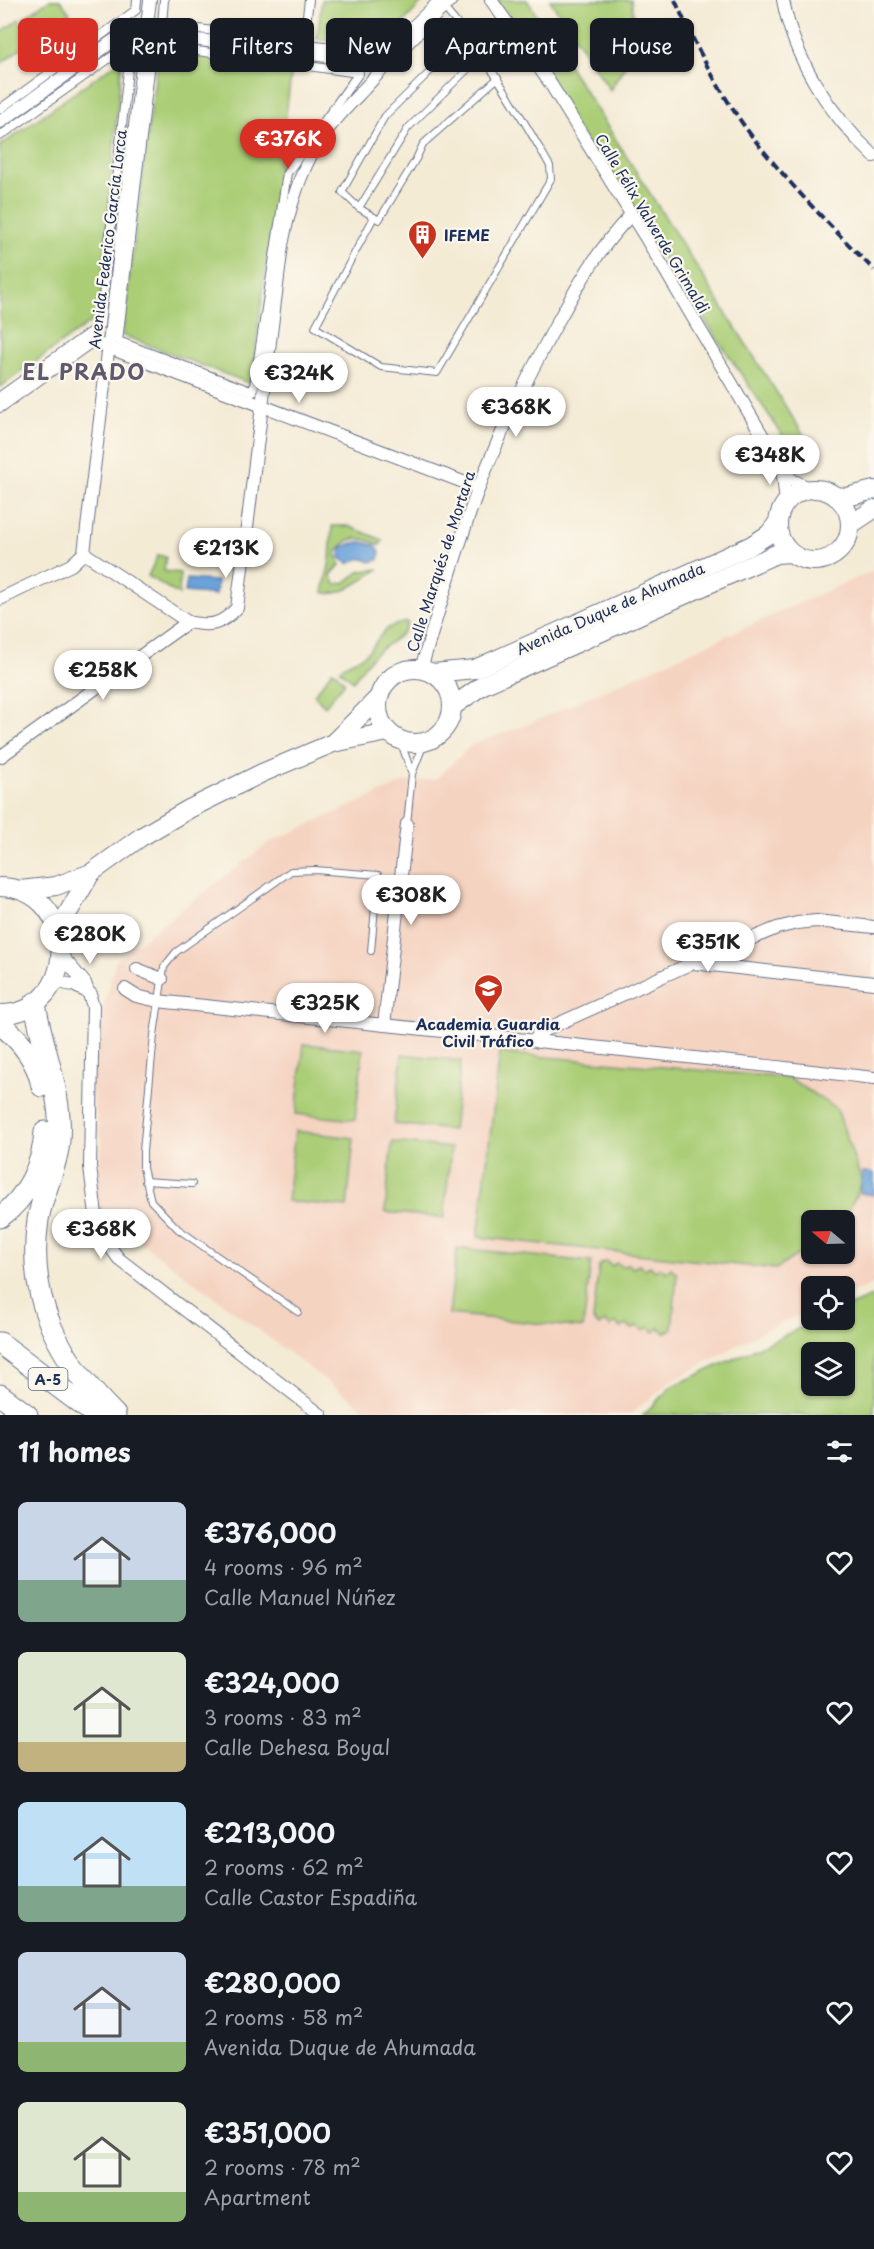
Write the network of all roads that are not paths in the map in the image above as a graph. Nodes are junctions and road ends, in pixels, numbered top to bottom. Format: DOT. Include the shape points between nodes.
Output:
graph roads {
  1 [pos="137,0"];
  2 [pos="150,0"];
  3 [pos="164,0"];
  4 [pos="309,0"];
  5 [pos="491,0"];
  6 [pos="783,0"];
  7 [pos="444,2"];
  8 [pos="148,18"];
  9 [pos="307,18"];
  10 [pos="456,18"];
  11 [pos="210,34"];
  12 [pos="412,36"];
  13 [pos="110,43"];
  14 [pos="302,54"];
  15 [pos="314,54"];
  16 [pos="141,72"];
  17 [pos="377,72"];
  18 [pos="430,72"];
  19 [pos="465,72"];
  20 [pos="494,72"];
  21 [pos="498,78"];
  22 [pos="0,109"];
  23 [pos="0,122"];
  24 [pos="0,136"];
  25 [pos="874,156"];
  26 [pos="359,208"];
  27 [pos="631,215"];
  28 [pos="374,217"];
  29 [pos="109,346"];
  30 [pos="0,396"];
  31 [pos="0,406"];
  32 [pos="262,406"];
  33 [pos="781,467"];
  34 [pos="479,488"];
  35 [pos="812,489"];
  36 [pos="874,490"];
  37 [pos="835,496"];
  38 [pos="786,502"];
  39 [pos="874,509"];
  40 [pos="778,522"];
  41 [pos="850,525"];
  42 [pos="84,553"];
  43 [pos="791,553"];
  44 [pos="0,599"];
  45 [pos="188,622"];
  46 [pos="427,671"];
  47 [pos="378,698"];
  48 [pos="452,707"];
  49 [pos="394,736"];
  50 [pos="425,741"];
  51 [pos="333,743"];
  52 [pos="0,757"];
  53 [pos="412,774"];
  54 [pos="407,824"];
  55 [pos="91,873"];
  56 [pos="0,887"];
  57 [pos="20,890"];
  58 [pos="874,927"];
  59 [pos="58,930"];
  60 [pos="371,951"];
  61 [pos="61,955"];
  62 [pos="692,963"];
  63 [pos="137,969"];
  64 [pos="162,979"];
  65 [pos="53,981"];
  66 [pos="874,983"];
  67 [pos="125,989"];
  68 [pos="91,994"];
  69 [pos="158,1001"];
  70 [pos="35,1003"];
  71 [pos="0,1014"];
  72 [pos="0,1024"];
  73 [pos="384,1025"];
  74 [pos="537,1042"];
  75 [pos="874,1078"];
  76 [pos="145,1180"];
  77 [pos="192,1184"];
  78 [pos="0,1217"];
  79 [pos="298,1312"];
  80 [pos="0,1342"];
  81 [pos="0,1395"];
  82 [pos="27,1415"];
  83 [pos="96,1415"];
  84 [pos="115,1415"];
  85 [pos="321,1415"];
  1 -- 22 [label="street" via="136,10"];
  2 -- 8 [label="street, Avenida Federico García Lorca"];
  3 -- 11 [label="street" via="162,24"];
  4 -- 9 [label="street"];
  5 -- 27 [label="street, Calle Félix Valverde Grimaldi" via="550,83"];
  6 -- 25 [label="street" via="798,50 817,86 841,122"];
  7 -- 10 [label="lane"];
  7 -- 12 [label="street"];
  7 -- 15 [label="street" via="382,54"];
  13 -- 23 [label="street"];
  14 -- 14 [label="street" via="153,45 118,341 253,392 286,173 359,73"];
  16 -- 29 [label="street, Avenida Federico García Lorca"];
  17 -- 32 [label="street" via="327,131 297,186 282,245"];
  18 -- 26 [label="lane" via="385,116 342,192"];
  19 -- 26 [label="lane" via="408,128"];
  20 -- 21 [label="lane"];
  21 -- 28 [label="lane" via="423,144 380,220"];
  21 -- 28 [label="lane" via="550,166 551,179 437,373 381,367 315,327"];
  24 -- 30 [label="street" via="131,43 100,325"];
  26 -- 28 [label="lane"];
  27 -- 33 [label="street, Calle Félix Valverde Grimaldi"];
  27 -- 34 [label="street, Calle Marqués de Mortara" via="611,235 564,311 513,408"];
  29 -- 31 [label="street" via="91,341"];
  29 -- 32 [label="street"];
  29 -- 42 [label="street, Avenida Federico García Lorca"];
  32 -- 34 [label="street"];
  32 -- 45 [label="street" via="237,608 227,619 215,624"];
  33 -- 35 [label="street, Calle Félix Valverde Grimaldi" via="792,480"];
  33 -- 38 [label="street, Calle Félix Valverde Grimaldi"];
  34 -- 46 [label="street, Calle Marqués de Mortara" via="453,560"];
  35 -- 37 [label="main road"];
  35 -- 38 [label="main road"];
  36 -- 37 [label="main road"];
  37 -- 41 [label="main road" via="846,509"];
  38 -- 40 [label="main road"];
  39 -- 41 [label="main road"];
  40 -- 43 [label="main road" via="780,538"];
  40 -- 46 [label="main road, Avenida Duque de Ahumada" via="769,534 750,546 475,669"];
  41 -- 43 [label="main road" via="843,547 830,557 807,561"];
  42 -- 44 [label="street" via="71,565"];
  42 -- 45 [label="street"];
  43 -- 48 [label="main road, Avenida Duque de Ahumada" via="776,554 483,685"];
  45 -- 52 [label="street"];
  46 -- 47 [label="main road" via="406,669 392,676"];
  46 -- 48 [label="main road" via="445,683"];
  47 -- 49 [label="main road" via="381,722"];
  47 -- 51 [label="main road"];
  48 -- 50 [label="main road" via="442,731"];
  49 -- 50 [label="main road" via="415,743"];
  49 -- 51 [label="main road"];
  49 -- 53 [label="lane"];
  50 -- 53 [label="lane"];
  51 -- 55 [label="main road" via="189,809"];
  53 -- 54 [label="lane"];
  54 -- 73 [label="street"];
  55 -- 57 [label="main road" via="56,886"];
  55 -- 59 [label="main road"];
  56 -- 57 [label="main road"];
  57 -- 59 [label="main road" via="50,913"];
  58 -- 62 [label="street" via="797,922"];
  59 -- 61 [label="main road"];
  60 -- 64 [label="lane" via="378,875 291,871 176,952 167,961"];
  61 -- 65 [label="main road"];
  61 -- 68 [label="street"];
  62 -- 66 [label="street"];
  62 -- 74 [label="street" via="538,1033"];
  63 -- 64 [label="street"];
  64 -- 69 [label="lane"];
  65 -- 68 [label="street" via="74,985"];
  65 -- 70 [label="main road"];
  67 -- 69 [label="street"];
  68 -- 85 [label="street" via="90,1167 98,1232 119,1259"];
  69 -- 73 [label="street"];
  69 -- 76 [label="lane" via="143,1151"];
  70 -- 71 [label="main road" via="20,1011"];
  70 -- 84 [label="highway" via="60,1111 59,1143 38,1219 35,1260 41,1301 54,1336 79,1376"];
  72 -- 78 [label="highway" via="18,1038 32,1057 41,1078 46,1108 44,1146 32,1182"];
  73 -- 74 [label="street"];
  74 -- 75 [label="street"];
  76 -- 77 [label="lane"];
  76 -- 79 [label="lane" via="151,1201 178,1229"];
  80 -- 83 [label="highway, A-5"];
  81 -- 82 [label="highway, A-5"];
}
